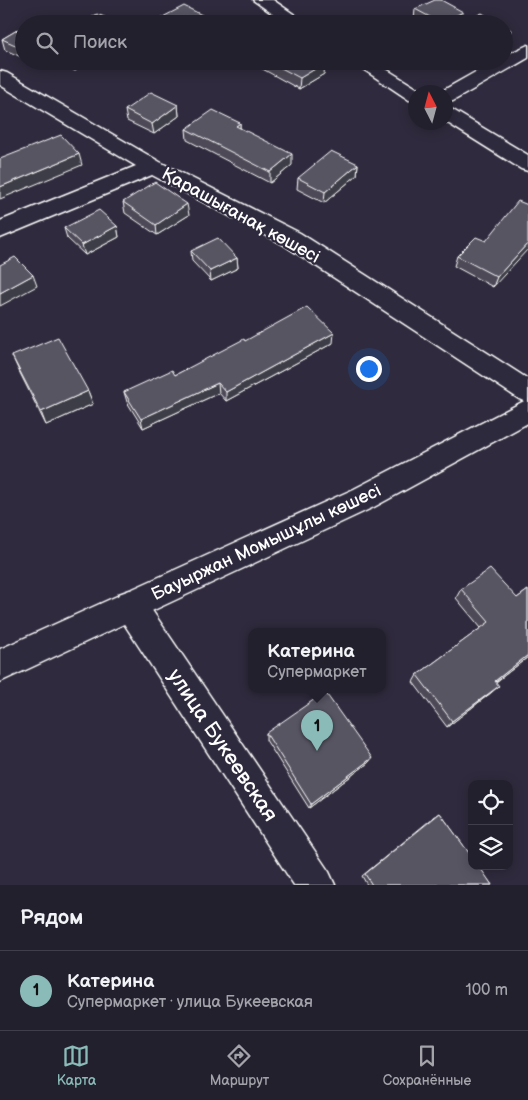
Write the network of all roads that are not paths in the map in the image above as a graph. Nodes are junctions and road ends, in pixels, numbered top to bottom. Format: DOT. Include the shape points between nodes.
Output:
graph roads {
  1 [pos="261,0"];
  2 [pos="285,15"];
  3 [pos="528,50"];
  4 [pos="513,59"];
  5 [pos="374,70"];
  6 [pos="493,70"];
  7 [pos="0,77"];
  8 [pos="408,91"];
  9 [pos="453,93"];
  10 [pos="453,118"];
  11 [pos="528,164"];
  12 [pos="153,167"];
  13 [pos="0,230"];
  14 [pos="528,392"];
  15 [pos="528,410"];
  16 [pos="130,605"];
  17 [pos="0,666"];
  18 [pos="316,885"];
  1 -- 2 [label="street"];
  3 -- 4 [label="street"];
  5 -- 8 [label="street"];
  6 -- 9 [label="street"];
  7 -- 12 [label="street, Қарашығанақ көшесі"];
  10 -- 11 [label="street"];
  12 -- 13 [label="street"];
  12 -- 14 [label="street, Қарашығанақ көшесі" via="292,239"];
  15 -- 16 [label="street, Бауыржан Момышұлы көшесі" via="364,498"];
  16 -- 17 [label="street, Бауыржан Момышұлы көшесі"];
  16 -- 18 [label="street, улица Букеевская"];
}
